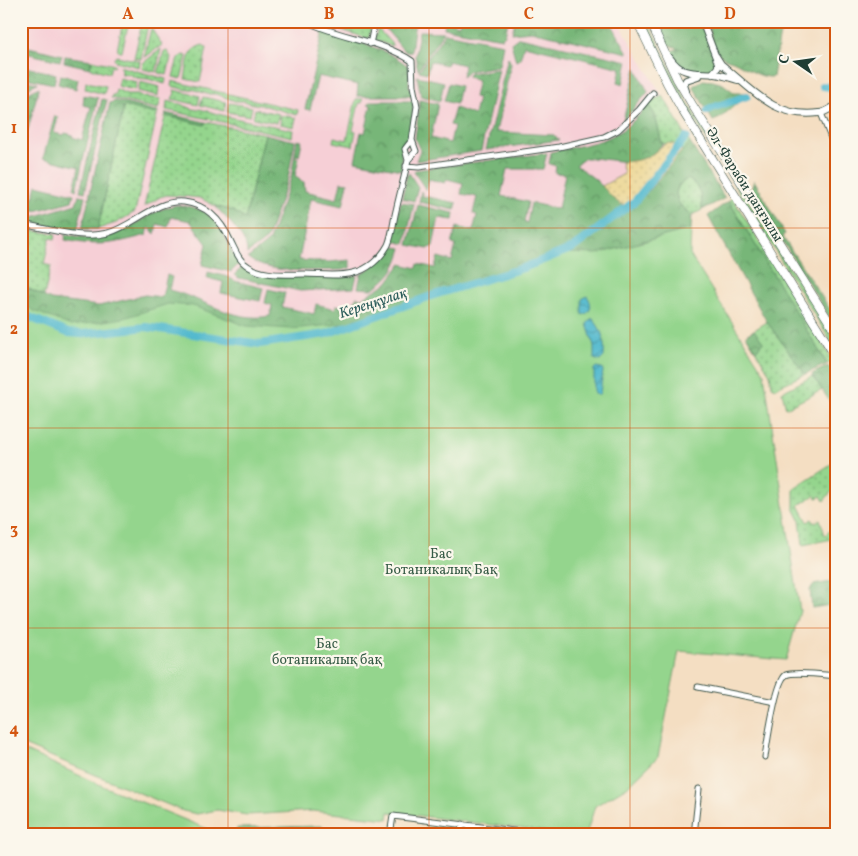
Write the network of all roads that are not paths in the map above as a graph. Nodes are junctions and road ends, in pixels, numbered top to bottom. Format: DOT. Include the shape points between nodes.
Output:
graph roads {
  1 [pos="306,21"];
  2 [pos="375,21"];
  3 [pos="637,21"];
  4 [pos="650,21"];
  5 [pos="702,21"];
  6 [pos="370,44"];
  7 [pos="661,45"];
  8 [pos="716,56"];
  9 [pos="716,72"];
  10 [pos="742,81"];
  11 [pos="653,92"];
  12 [pos="837,105"];
  13 [pos="692,106"];
  14 [pos="821,113"];
  15 [pos="412,140"];
  16 [pos="837,148"];
  17 [pos="407,163"];
  18 [pos="21,224"];
  19 [pos="837,334"];
  20 [pos="837,359"];
  21 [pos="837,676"];
  22 [pos="698,687"];
  23 [pos="775,702"];
  24 [pos="765,758"];
  25 [pos="699,789"];
  26 [pos="463,824"];
  27 [pos="495,828"];
  28 [pos="528,834"];
  29 [pos="390,835"];
  30 [pos="459,835"];
  31 [pos="493,835"];
  32 [pos="546,835"];
  33 [pos="694,835"];
  1 -- 6 [label="street"];
  2 -- 6 [label="street"];
  3 -- 20 [label="main road, Әл-Фараби даңғылы" via="686,116"];
  4 -- 7 [label="main road, Әл-Фараби даңғылы"];
  5 -- 8 [label="street"];
  6 -- 15 [label="street" via="412,62 417,106"];
  7 -- 9 [label="street" via="678,68 689,72"];
  7 -- 13 [label="main road, Әл-Фараби даңғылы"];
  8 -- 9 [label="street"];
  8 -- 10 [label="street"];
  9 -- 10 [label="street"];
  9 -- 13 [label="street" via="691,77 684,82"];
  10 -- 14 [label="street" via="771,105 795,113"];
  11 -- 17 [label="street" via="618,130 604,137 552,148 419,167"];
  12 -- 14 [label="street"];
  13 -- 19 [label="main road, Әл-Фараби даңғылы"];
  14 -- 16 [label="street"];
  15 -- 17 [label="street" via="405,149"];
  15 -- 17 [label="street" via="416,151"];
  17 -- 18 [label="street" via="389,243 369,266 352,274 270,273 251,268 242,261 227,232 214,216 184,202 166,204 114,231 97,234"];
  21 -- 23 [label="street" via="784,675"];
  22 -- 23 [label="street"];
  23 -- 24 [label="street"];
  25 -- 33 [label="street"];
  26 -- 27 [label="street"];
  26 -- 29 [label="street" via="393,816"];
  26 -- 30 [label="street"];
  27 -- 28 [label="street"];
  27 -- 31 [label="street"];
  28 -- 32 [label="street"];
}
